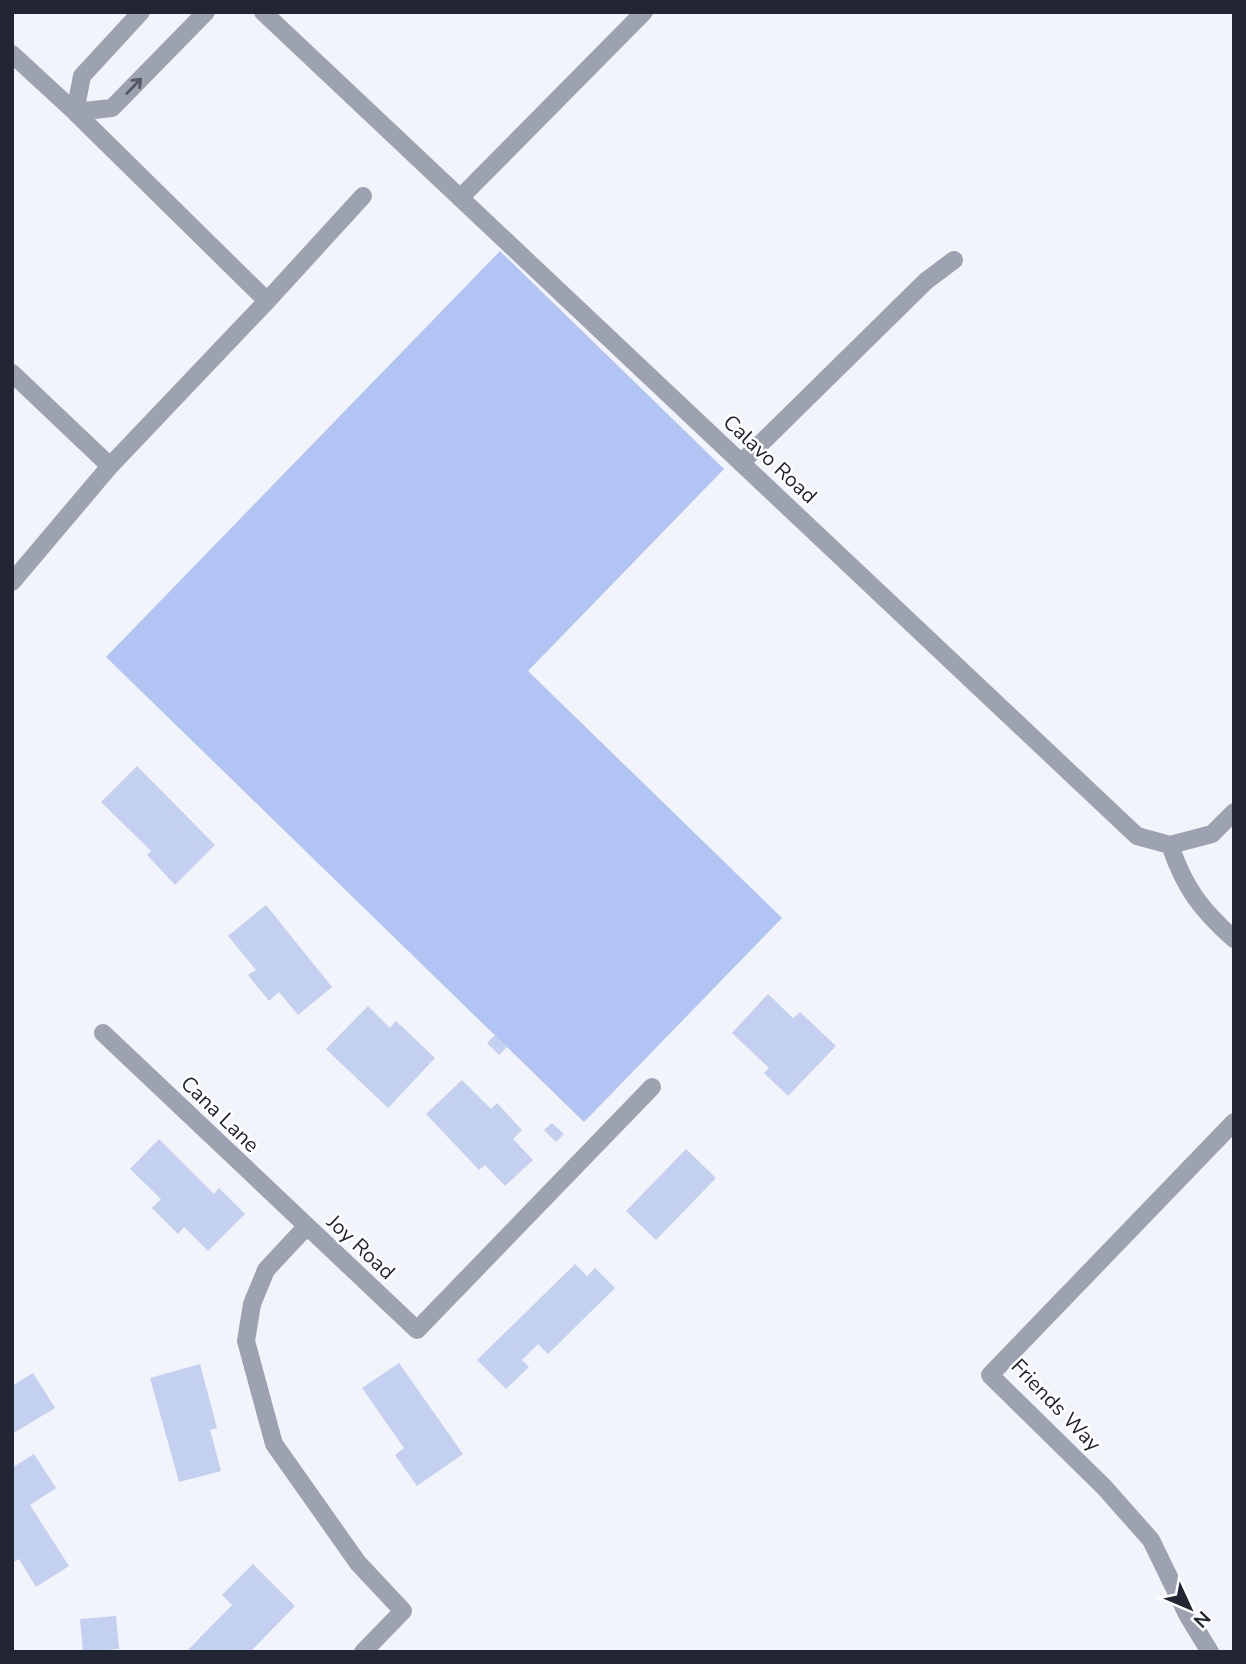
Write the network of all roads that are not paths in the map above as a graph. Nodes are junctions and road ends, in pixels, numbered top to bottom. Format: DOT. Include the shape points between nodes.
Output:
graph roads {
  1 [pos="141,12"];
  2 [pos="206,12"];
  3 [pos="263,12"];
  4 [pos="644,12"];
  5 [pos="12,54"];
  6 [pos="75,112"];
  7 [pos="362,196"];
  8 [pos="460,198"];
  9 [pos="954,260"];
  10 [pos="267,301"];
  11 [pos="12,373"];
  12 [pos="741,463"];
  13 [pos="110,466"];
  14 [pos="12,582"];
  15 [pos="1234,812"];
  16 [pos="1170,845"];
  17 [pos="1234,939"];
  18 [pos="103,1034"];
  19 [pos="652,1087"];
  20 [pos="1234,1122"];
  21 [pos="306,1227"];
  22 [pos="363,1652"];
  23 [pos="1210,1652"];
  1 -- 6 [label="street" via="82,76"];
  6 -- 2 [label="street, one-way" via="112,108"];
  3 -- 8 [label="street, Calavo Road"];
  4 -- 8 [label="street"];
  5 -- 6 [label="street"];
  6 -- 10 [label="street"];
  7 -- 10 [label="street"];
  8 -- 12 [label="street, Calavo Road"];
  9 -- 12 [label="street" via="926,281"];
  10 -- 13 [label="street"];
  11 -- 13 [label="street"];
  12 -- 16 [label="street, Calavo Road" via="1137,836"];
  13 -- 14 [label="street"];
  15 -- 16 [label="street" via="1212,834"];
  16 -- 17 [label="street" via="1178,869 1206,914"];
  18 -- 21 [label="street, Cana Lane"];
  19 -- 21 [label="street, Joy Road" via="417,1330"];
  20 -- 23 [label="street, Friends Way" via="990,1375 1151,1540"];
  21 -- 22 [label="street, Joy Road" via="266,1270 252,1304 246,1341 274,1444 358,1563 403,1611"];
}
